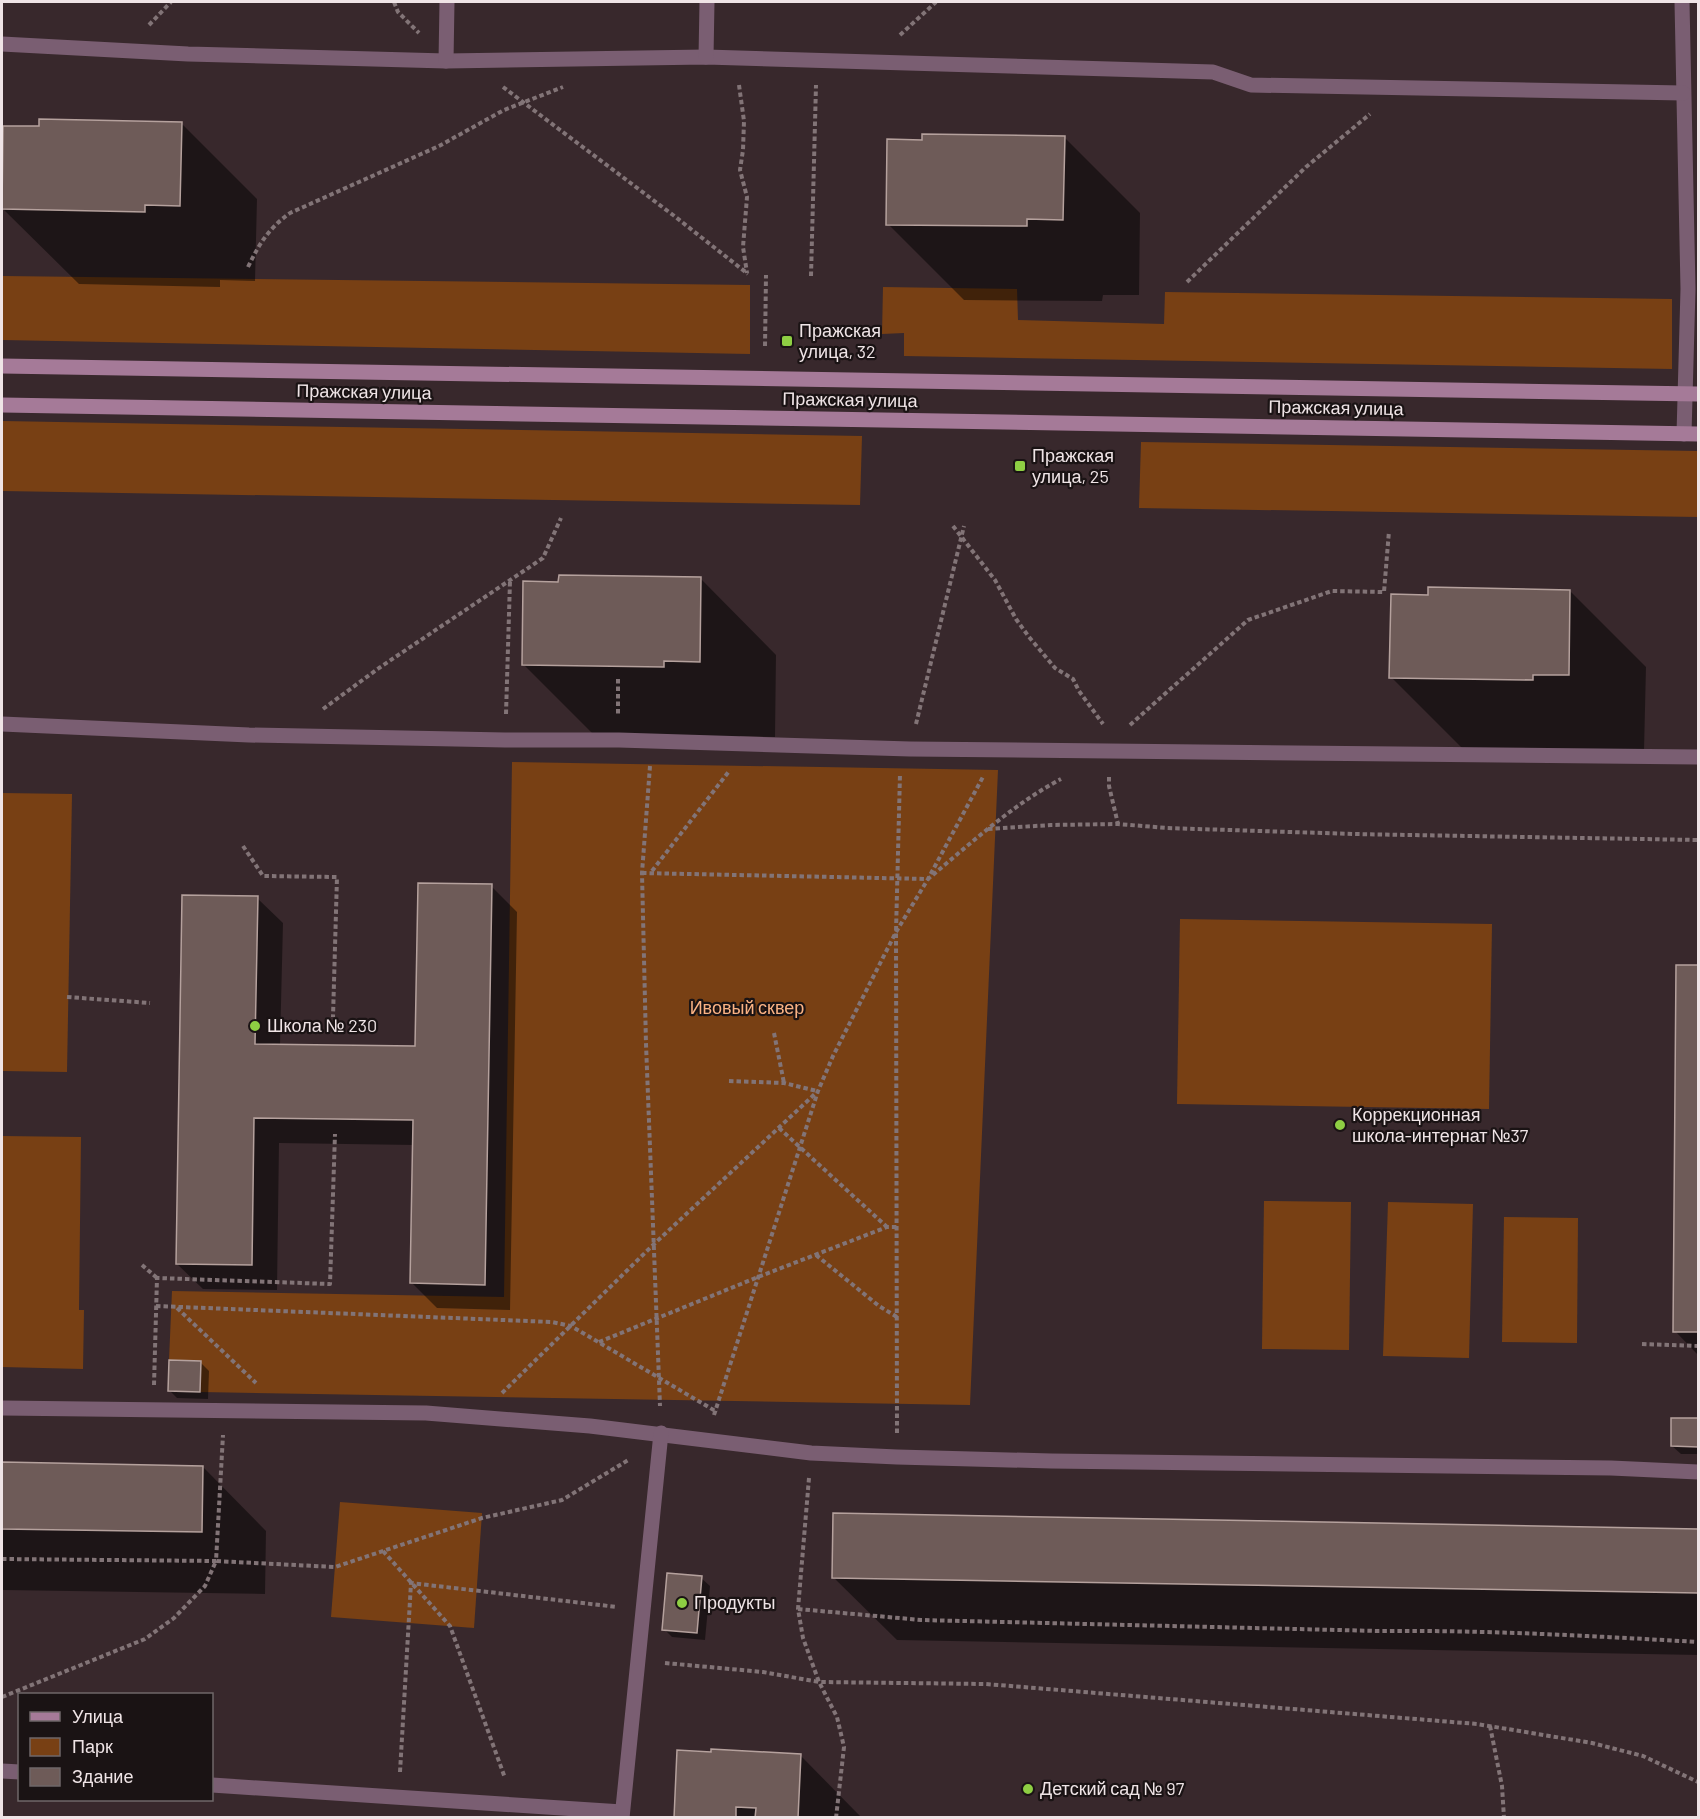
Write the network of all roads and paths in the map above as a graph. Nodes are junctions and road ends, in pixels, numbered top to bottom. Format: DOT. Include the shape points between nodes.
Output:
graph roads {
  1 [pos="447,2"];
  2 [pos="707,2"];
  3 [pos="936,2"];
  4 [pos="1682,2"];
  5 [pos="2,44"];
  6 [pos="706,57"];
  7 [pos="734,58"];
  8 [pos="816,60"];
  9 [pos="465,61"];
  10 [pos="446,62"];
  11 [pos="871,62"];
  12 [pos="1683,74"];
  13 [pos="1698,74"];
  14 [pos="569,85"];
  15 [pos="1402,88"];
  16 [pos="1683,93"];
  17 [pos="524,102"];
  18 [pos="248,267"];
  19 [pos="766,275"];
  20 [pos="811,276"];
  21 [pos="1187,282"];
  22 [pos="765,346"];
  23 [pos="2,366"];
  24 [pos="1692,394"];
  25 [pos="2,405"];
  26 [pos="1691,434"];
  27 [pos="561,518"];
  28 [pos="953,526"];
  29 [pos="964,526"];
  30 [pos="1389,531"];
  31 [pos="961,538"];
  32 [pos="510,580"];
  33 [pos="618,679"];
  34 [pos="2,724"];
  35 [pos="288,736"];
  36 [pos="505,740"];
  37 [pos="619,740"];
  38 [pos="652,742"];
  39 [pos="742,745"];
  40 [pos="1112,747"];
  41 [pos="910,749"];
  42 [pos="998,750"];
  43 [pos="1698,757"];
  44 [pos="1067,775"];
  45 [pos="1118,824"];
  46 [pos="987,830"];
  47 [pos="1698,840"];
  48 [pos="243,846"];
  49 [pos="652,872"];
  50 [pos="642,873"];
  51 [pos="897,877"];
  52 [pos="928,879"];
  53 [pos="896,932"];
  54 [pos="67,997"];
  55 [pos="150,1003"];
  56 [pos="333,1017"];
  57 [pos="774,1033"];
  58 [pos="729,1080"];
  59 [pos="784,1083"];
  60 [pos="818,1091"];
  61 [pos="779,1128"];
  62 [pos="335,1134"];
  63 [pos="800,1147"];
  64 [pos="887,1227"];
  65 [pos="898,1227"];
  66 [pos="652,1246"];
  67 [pos="816,1255"];
  68 [pos="142,1265"];
  69 [pos="758,1277"];
  70 [pos="157,1278"];
  71 [pos="156,1306"];
  72 [pos="176,1307"];
  73 [pos="898,1317"];
  74 [pos="656,1319"];
  75 [pos="572,1326"];
  76 [pos="599,1342"];
  77 [pos="1642,1344"];
  78 [pos="1698,1346"];
  79 [pos="658,1377"];
  80 [pos="2,1408"];
  81 [pos="153,1410"];
  82 [pos="224,1411"];
  83 [pos="715,1411"];
  84 [pos="286,1412"];
  85 [pos="477,1417"];
  86 [pos="724,1417"];
  87 [pos="661,1433"];
  88 [pos="706,1439"];
  89 [pos="811,1453"];
  90 [pos="897,1457"];
  91 [pos="1698,1472"];
  92 [pos="383,1551"];
  93 [pos="2,1559"];
  94 [pos="216,1561"];
  95 [pos="411,1582"];
  96 [pos="798,1609"];
  97 [pos="642,1610"];
  98 [pos="1698,1642"];
  99 [pos="637,1660"];
  100 [pos="819,1682"];
  101 [pos="2,1697"];
  102 [pos="1491,1726"];
  103 [pos="2,1771"];
  104 [pos="18,1772"];
  105 [pos="1698,1782"];
  106 [pos="213,1785"];
  107 [pos="398,1797"];
  108 [pos="514,1804"];
  109 [pos="622,1815"];
  110 [pos="836,1818"];
  111 [pos="1504,1818"];
  1 -- 10 [label="lane"];
  2 -- 6 [label="lane"];
  3 -- 11 [label="path"];
  4 -- 12 [label="lane"];
  5 -- 10 [label="lane"];
  6 -- 7 [label="lane"];
  6 -- 9 [label="lane"];
  7 -- 8 [label="lane"];
  7 -- 17 [label="path" via="744,121 740,170 747,197 743,248 747,274"];
  8 -- 11 [label="lane"];
  8 -- 20 [label="path"];
  9 -- 10 [label="lane"];
  9 -- 17 [label="path"];
  11 -- 15 [label="lane" via="1213,72 1251,85"];
  12 -- 13 [label="lane"];
  12 -- 16 [label="lane"];
  14 -- 17 [label="path"];
  15 -- 16 [label="lane"];
  15 -- 21 [label="path" via="1306,167"];
  16 -- 24 [label="lane"];
  17 -- 18 [label="path" via="439,146 290,213 275,223 259,243"];
  19 -- 22 [label="path"];
  23 -- 24 [label="street, Пражская улица"];
  24 -- 26 [label="lane"];
  25 -- 26 [label="street, Пражская улица"];
  27 -- 32 [label="path" via="543,558"];
  28 -- 31 [label="path"];
  29 -- 31 [label="path"];
  30 -- 40 [label="path" via="1384,592 1332,591 1248,620 1126,728"];
  31 -- 40 [label="path" via="996,580 1029,637 1055,668 1073,679"];
  31 -- 41 [label="path"];
  32 -- 35 [label="path" via="341,695"];
  32 -- 36 [label="path"];
  33 -- 37 [label="path"];
  34 -- 35 [label="lane"];
  35 -- 36 [label="lane"];
  36 -- 37 [label="lane"];
  37 -- 38 [label="lane"];
  38 -- 39 [label="lane"];
  38 -- 50 [label="path"];
  39 -- 41 [label="lane"];
  39 -- 49 [label="path" via="727,775"];
  40 -- 42 [label="lane"];
  40 -- 43 [label="lane"];
  40 -- 45 [label="path" via="1109,786"];
  41 -- 42 [label="lane"];
  41 -- 51 [label="path" via="900,772"];
  42 -- 52 [label="path"];
  44 -- 46 [label="path" via="1041,789"];
  45 -- 46 [label="path"];
  45 -- 47 [label="path" via="1363,835"];
  46 -- 52 [label="path"];
  48 -- 56 [label="path" via="263,876 337,877"];
  49 -- 50 [label="path"];
  49 -- 51 [label="path"];
  50 -- 66 [label="path"];
  51 -- 52 [label="path"];
  51 -- 53 [label="path"];
  52 -- 53 [label="path"];
  53 -- 60 [label="path"];
  53 -- 65 [label="path"];
  54 -- 55 [label="path"];
  57 -- 59 [label="path"];
  58 -- 59 [label="path"];
  59 -- 60 [label="path"];
  60 -- 61 [label="path"];
  60 -- 63 [label="path"];
  61 -- 63 [label="path"];
  61 -- 66 [label="path"];
  62 -- 70 [label="path" via="330,1284"];
  63 -- 64 [label="path"];
  63 -- 69 [label="path"];
  64 -- 65 [label="path"];
  64 -- 67 [label="path"];
  65 -- 73 [label="path"];
  66 -- 74 [label="path"];
  66 -- 75 [label="path"];
  67 -- 69 [label="path"];
  67 -- 73 [label="path"];
  68 -- 70 [label="path"];
  69 -- 74 [label="path"];
  69 -- 83 [label="path"];
  70 -- 71 [label="path"];
  71 -- 72 [label="path"];
  71 -- 81 [label="path"];
  72 -- 75 [label="path"];
  72 -- 84 [label="path"];
  73 -- 90 [label="path"];
  74 -- 76 [label="path"];
  74 -- 79 [label="path"];
  75 -- 76 [label="path"];
  75 -- 85 [label="path"];
  76 -- 79 [label="path"];
  77 -- 78 [label="path"];
  79 -- 83 [label="path"];
  79 -- 87 [label="path"];
  80 -- 81 [label="lane"];
  81 -- 82 [label="lane"];
  82 -- 84 [label="lane"];
  82 -- 94 [label="path"];
  83 -- 86 [label="path"];
  83 -- 88 [label="path"];
  84 -- 85 [label="lane"];
  85 -- 87 [label="lane"];
  87 -- 88 [label="lane"];
  87 -- 92 [label="path" via="635,1456 562,1500 482,1518"];
  87 -- 97 [label="lane"];
  88 -- 89 [label="lane"];
  89 -- 90 [label="lane"];
  89 -- 96 [label="path"];
  90 -- 91 [label="lane"];
  92 -- 94 [label="path" via="335,1567"];
  92 -- 95 [label="path"];
  93 -- 94 [label="path"];
  94 -- 101 [label="path" via="205,1586 174,1618 145,1639"];
  95 -- 97 [label="path"];
  95 -- 107 [label="path"];
  95 -- 108 [label="path" via="450,1626"];
  96 -- 98 [label="path" via="921,1620 1481,1631"];
  96 -- 100 [label="path" via="803,1638"];
  97 -- 99 [label="lane"];
  99 -- 100 [label="path" via="753,1671"];
  99 -- 109 [label="lane"];
  100 -- 102 [label="path" via="986,1684"];
  100 -- 110 [label="path" via="837,1717 844,1747"];
  102 -- 105 [label="path" via="1643,1756"];
  102 -- 111 [label="path"];
  103 -- 104 [label="lane"];
  106 -- 107 [label="lane"];
  107 -- 108 [label="lane"];
  108 -- 109 [label="lane"];
}
